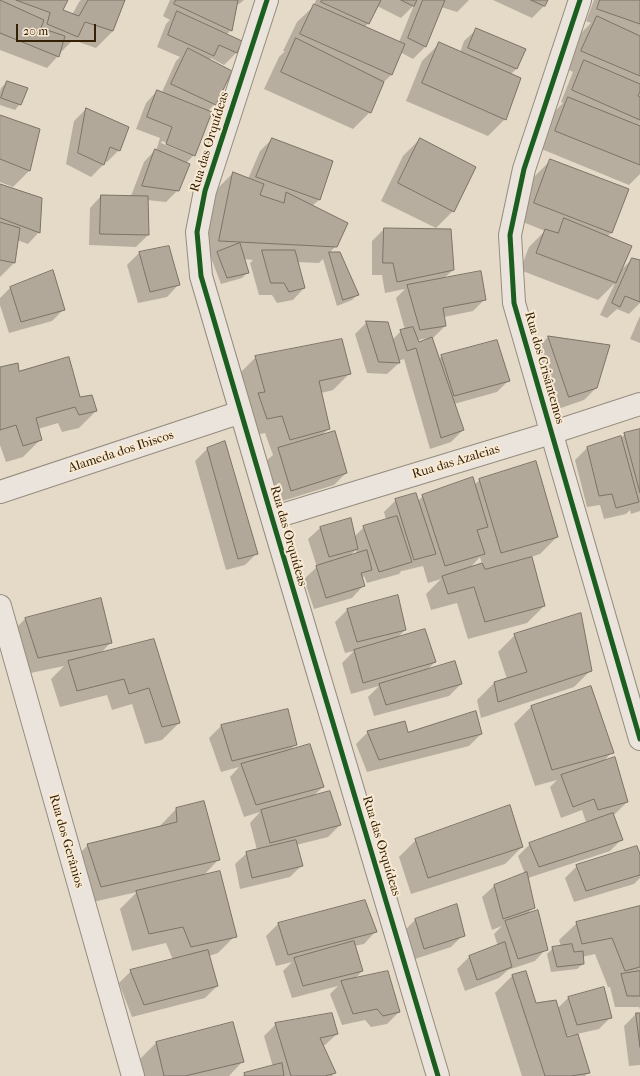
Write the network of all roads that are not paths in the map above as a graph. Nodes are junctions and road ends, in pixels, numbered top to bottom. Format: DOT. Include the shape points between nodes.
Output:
graph roads {
  1 [pos="267,0"];
  2 [pos="580,0"];
  3 [pos="640,404"];
  4 [pos="241,412"];
  5 [pos="551,433"];
  6 [pos="0,492"];
  7 [pos="272,518"];
  8 [pos="0,606"];
  9 [pos="640,739"];
  10 [pos="132,1076"];
  11 [pos="438,1076"];
  1 -- 4 [label="street, Rua das Orquídeas" via="205,191 197,232 201,276"];
  2 -- 5 [label="street, Rua dos Crisântemos" via="524,169 510,235 514,303"];
  3 -- 5 [label="street, Rua das Azaleias"];
  4 -- 6 [label="street, Alameda dos Ibiscos"];
  4 -- 7 [label="street, Rua das Orquídeas"];
  5 -- 7 [label="street, Rua das Azaleias"];
  5 -- 9 [label="street, Rua dos Crisântemos"];
  7 -- 11 [label="street, Rua das Orquídeas"];
  8 -- 10 [label="street, Rua dos Gerânios"];
}
